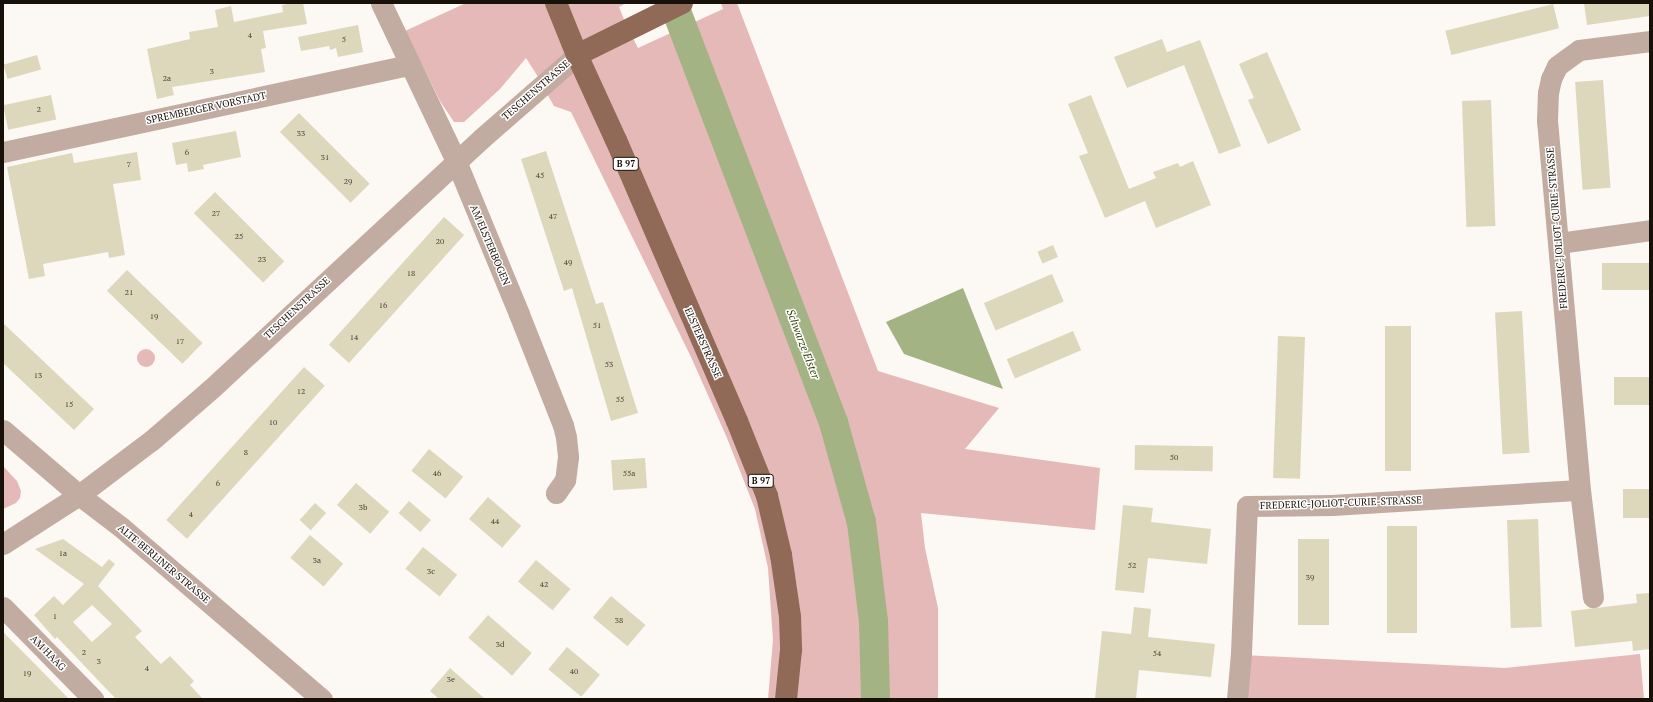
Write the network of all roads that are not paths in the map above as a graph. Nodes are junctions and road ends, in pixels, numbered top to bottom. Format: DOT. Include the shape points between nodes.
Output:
graph roads {
  1 [pos="381,3"];
  2 [pos="556,3"];
  3 [pos="682,3"];
  4 [pos="1650,41"];
  5 [pos="577,55"];
  6 [pos="410,65"];
  7 [pos="3,152"];
  8 [pos="456,162"];
  9 [pos="1650,230"];
  10 [pos="1559,243"];
  11 [pos="3,430"];
  12 [pos="1580,490"];
  13 [pos="556,493"];
  14 [pos="79,495"];
  15 [pos="3,544"];
  16 [pos="1593,597"];
  17 [pos="3,607"];
  18 [pos="93,699"];
  19 [pos="322,699"];
  20 [pos="786,699"];
  21 [pos="1238,699"];
  1 -- 6 [label="street, AM ELSTERBOGEN"];
  2 -- 5 [label="main road, ELSTERSTRASSE"];
  3 -- 5 [label="main road"];
  4 -- 10 [label="street, FREDERIC-JOLIOT-CURIE-STRASSE" via="1579,50 1557,66 1551,79 1547,120"];
  5 -- 8 [label="street, TESCHENSTRASSE"];
  5 -- 20 [label="main road, ELSTERSTRASSE / B 97" via="738,421 767,496 781,555 790,617 791,650"];
  6 -- 7 [label="street, SPREMBERGER VORSTADT"];
  6 -- 8 [label="street, AM ELSTERBOGEN"];
  8 -- 13 [label="street, AM ELSTERBOGEN" via="520,314 563,425 568,457 565,480"];
  8 -- 14 [label="street, TESCHENSTRASSE" via="212,388 134,454"];
  9 -- 10 [label="street"];
  10 -- 12 [label="street, FREDERIC-JOLIOT-CURIE-STRASSE"];
  11 -- 14 [label="street, ALTE BERLINER STRASSE"];
  12 -- 16 [label="street, FREDERIC-JOLIOT-CURIE-STRASSE"];
  12 -- 21 [label="street, FREDERIC-JOLIOT-CURIE-STRASSE" via="1332,505 1247,506"];
  14 -- 15 [label="street, TESCHENSTRASSE"];
  14 -- 19 [label="street, ALTE BERLINER STRASSE" via="121,527"];
  17 -- 18 [label="street, AM HAAG"];
}
